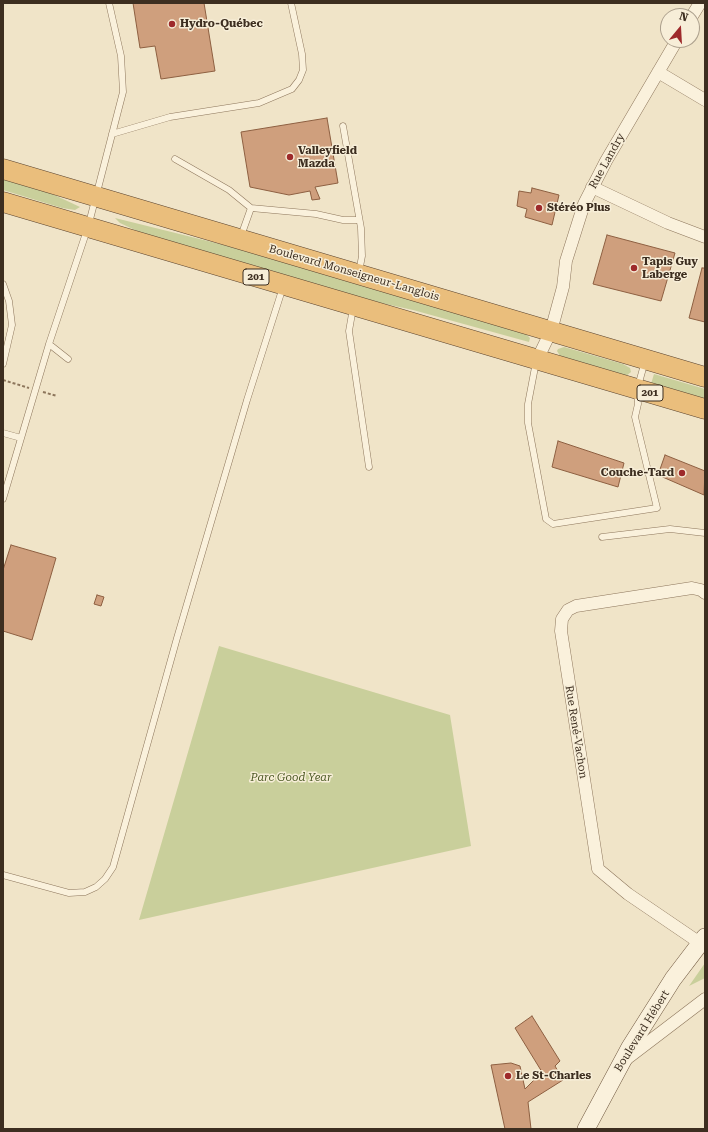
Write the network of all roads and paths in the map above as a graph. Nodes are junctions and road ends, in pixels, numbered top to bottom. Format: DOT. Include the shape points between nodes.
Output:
graph roads {
  1 [pos="109,3"];
  2 [pos="291,3"];
  3 [pos="673,48"];
  4 [pos="658,72"];
  5 [pos="705,100"];
  6 [pos="343,126"];
  7 [pos="112,134"];
  8 [pos="175,159"];
  9 [pos="3,169"];
  10 [pos="592,187"];
  11 [pos="97,197"];
  12 [pos="3,202"];
  13 [pos="251,208"];
  14 [pos="359,220"];
  15 [pos="88,228"];
  16 [pos="705,237"];
  17 [pos="240,239"];
  18 [pos="358,274"];
  19 [pos="3,284"];
  20 [pos="283,285"];
  21 [pos="354,306"];
  22 [pos="551,331"];
  23 [pos="6,340"];
  24 [pos="49,344"];
  25 [pos="68,359"];
  26 [pos="646,359"];
  27 [pos="537,360"];
  28 [pos="3,364"];
  29 [pos="705,376"];
  30 [pos="637,390"];
  31 [pos="705,409"];
  32 [pos="3,433"];
  33 [pos="21,438"];
  34 [pos="369,467"];
  35 [pos="3,499"];
  36 [pos="705,533"];
  37 [pos="602,537"];
  38 [pos="705,593"];
  39 [pos="3,875"];
  40 [pos="703,940"];
  41 [pos="705,999"];
  42 [pos="621,1064"];
  43 [pos="586,1129"];
  1 -- 7 [label="lane" via="121,56 123,92"];
  2 -- 7 [label="lane" via="303,70 292,89 259,103 170,117"];
  3 -- 4 [label="street, Rue Landry"];
  4 -- 5 [label="street"];
  4 -- 10 [label="street, Rue Landry"];
  6 -- 14 [label="lane"];
  7 -- 11 [label="lane"];
  8 -- 13 [label="lane" via="229,190"];
  9 -- 11 [label="highway, Boulevard Monseigneur-Langlois"];
  10 -- 16 [label="street" via="668,223"];
  10 -- 22 [label="street, Rue Landry" via="566,261 563,287"];
  11 -- 15 [label="lane"];
  11 -- 17 [label="highway, Boulevard Monseigneur-Langlois"];
  12 -- 15 [label="highway, 201"];
  13 -- 14 [label="lane"];
  13 -- 17 [label="lane"];
  14 -- 18 [label="lane" via="362,256"];
  15 -- 20 [label="highway, 201"];
  15 -- 24 [label="lane"];
  17 -- 18 [label="highway, Boulevard Monseigneur-Langlois"];
  18 -- 22 [label="highway, Boulevard Monseigneur-Langlois"];
  19 -- 23 [label="lane" via="11,313"];
  20 -- 21 [label="highway, 201"];
  20 -- 39 [label="lane" via="177,638 113,867 105,879 85,892 69,893"];
  21 -- 27 [label="highway, 201"];
  21 -- 34 [label="lane" via="349,331"];
  22 -- 26 [label="highway, Boulevard Monseigneur-Langlois"];
  22 -- 27 [label="street, Rue Landry"];
  23 -- 28 [label="lane"];
  24 -- 25 [label="lane"];
  24 -- 33 [label="lane"];
  26 -- 29 [label="highway, Boulevard Monseigneur-Langlois"];
  26 -- 30 [label="lane"];
  27 -- 30 [label="highway, 201"];
  27 -- 30 [label="lane" via="528,404 528,423 546,519 553,524 657,508 635,417 638,404"];
  30 -- 31 [label="highway, 201"];
  32 -- 33 [label="lane"];
  33 -- 35 [label="lane"];
  36 -- 37 [label="lane" via="670,529"];
  38 -- 40 [label="street, Rue René-Vachon" via="692,588 576,606 568,610 562,619 560,631 598,869 628,894"];
  40 -- 42 [label="main road, Boulevard Hébert" via="673,979"];
  41 -- 42 [label="street"];
  42 -- 43 [label="main road, Boulevard Hébert"];
}
